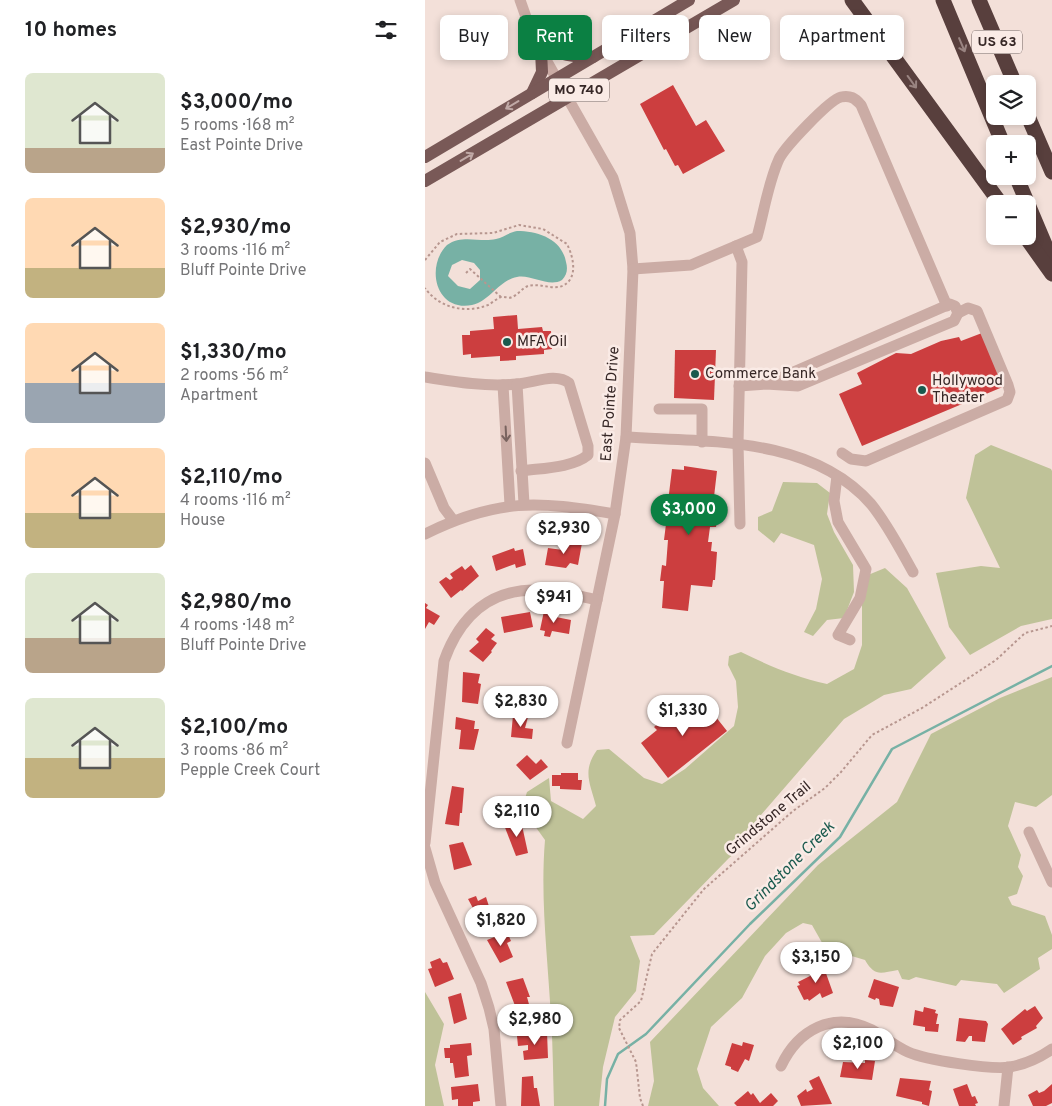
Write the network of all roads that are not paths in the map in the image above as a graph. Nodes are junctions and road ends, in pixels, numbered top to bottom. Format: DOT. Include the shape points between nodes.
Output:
graph roads {
  1 [pos="520,0"];
  2 [pos="689,0"];
  3 [pos="734,0"];
  4 [pos="852,0"];
  5 [pos="943,0"];
  6 [pos="979,0"];
  7 [pos="525,15"];
  8 [pos="593,57"];
  9 [pos="541,60"];
  10 [pos="546,60"];
  11 [pos="1011,75"];
  12 [pos="556,79"];
  13 [pos="532,93"];
  14 [pos="567,98"];
  15 [pos="1032,125"];
  16 [pos="999,135"];
  17 [pos="425,157"];
  18 [pos="1052,172"];
  19 [pos="425,182"];
  20 [pos="1021,185"];
  21 [pos="994,195"];
  22 [pos="1031,245"];
  23 [pos="736,246"];
  24 [pos="1052,261"];
  25 [pos="633,269"];
  26 [pos="1052,274"];
  27 [pos="947,306"];
  28 [pos="958,313"];
  29 [pos="425,377"];
  30 [pos="517,384"];
  31 [pos="766,384"];
  32 [pos="503,385"];
  33 [pos="739,386"];
  34 [pos="659,409"];
  35 [pos="626,437"];
  36 [pos="703,442"];
  37 [pos="738,444"];
  38 [pos="842,453"];
  39 [pos="425,463"];
  40 [pos="521,470"];
  41 [pos="837,476"];
  42 [pos="524,504"];
  43 [pos="510,505"];
  44 [pos="615,514"];
  45 [pos="453,520"];
  46 [pos="739,524"];
  47 [pos="425,534"];
  48 [pos="913,572"];
  49 [pos="597,600"];
  50 [pos="849,640"];
  51 [pos="567,743"];
  52 [pos="1029,832"];
  53 [pos="425,842"];
  54 [pos="425,848"];
  55 [pos="1052,882"];
  56 [pos="1052,1049"];
  57 [pos="781,1066"];
  58 [pos="1008,1067"];
  59 [pos="501,1106"];
  60 [pos="1004,1106"];
  1 -- 7 [label="street, East Pointe Drive"];
  2 -- 8 [label="main road, MO 740"];
  3 -- 14 [label="main road, MO 740"];
  4 -- 21 [label="highway, one-way"];
  5 -- 16 [label="highway, US 63, one-way"];
  6 -- 11 [label="highway, US 63"];
  8 -- 12 [label="main road, MO 740"];
  9 -- 13 [label="main road" via="542,72"];
  10 -- 12 [label="street, East Pointe Drive"];
  12 -- 13 [label="main road, MO 740"];
  12 -- 14 [label="street, East Pointe Drive"];
  13 -- 17 [label="main road, MO 740, one-way"];
  19 -- 14 [label="main road, MO 740, one-way"];
  14 -- 25 [label="street, East Pointe Drive" via="613,178 630,234"];
  15 -- 18 [label="highway"];
  20 -- 24 [label="highway"];
  22 -- 26 [label="highway"];
  23 -- 25 [label="street" via="691,265"];
  23 -- 27 [label="street" via="757,237 771,183 786,148 833,101 841,97 856,99"];
  23 -- 33 [label="street" via="743,262"];
  25 -- 35 [label="street, East Pointe Drive"];
  27 -- 28 [label="street" via="955,306"];
  27 -- 31 [label="street"];
  28 -- 31 [label="street" via="954,320 798,386"];
  28 -- 38 [label="street" via="969,308 977,311 1008,385 1007,400 866,461 851,459"];
  29 -- 32 [label="street"];
  30 -- 32 [label="street"];
  30 -- 40 [label="street"];
  30 -- 40 [label="street" via="558,378 569,383 588,446 588,455 582,460"];
  31 -- 33 [label="street"];
  32 -- 43 [label="street, one-way"];
  33 -- 37 [label="street"];
  34 -- 36 [label="street" via="702,409"];
  35 -- 36 [label="street"];
  35 -- 44 [label="street, East Pointe Drive"];
  36 -- 37 [label="street"];
  37 -- 41 [label="street" via="775,450"];
  37 -- 46 [label="street"];
  39 -- 45 [label="street"];
  40 -- 42 [label="street"];
  41 -- 48 [label="street" via="870,503"];
  41 -- 50 [label="street" via="834,501 838,522 866,569 860,598 838,635"];
  42 -- 43 [label="street"];
  42 -- 44 [label="street" via="563,505"];
  43 -- 45 [label="street"];
  44 -- 49 [label="street, East Pointe Drive"];
  45 -- 47 [label="street"];
  49 -- 51 [label="street, East Pointe Drive"];
  49 -- 53 [label="street" via="542,590 519,590 495,598 475,610 462,623 444,661"];
  52 -- 55 [label="street"];
  54 -- 59 [label="street" via="435,883 481,983 489,1008"];
  56 -- 58 [label="street" via="1033,1061"];
  57 -- 58 [label="street" via="800,1037 827,1024 843,1023 857,1024 908,1052 930,1059"];
  58 -- 60 [label="street"];
}
